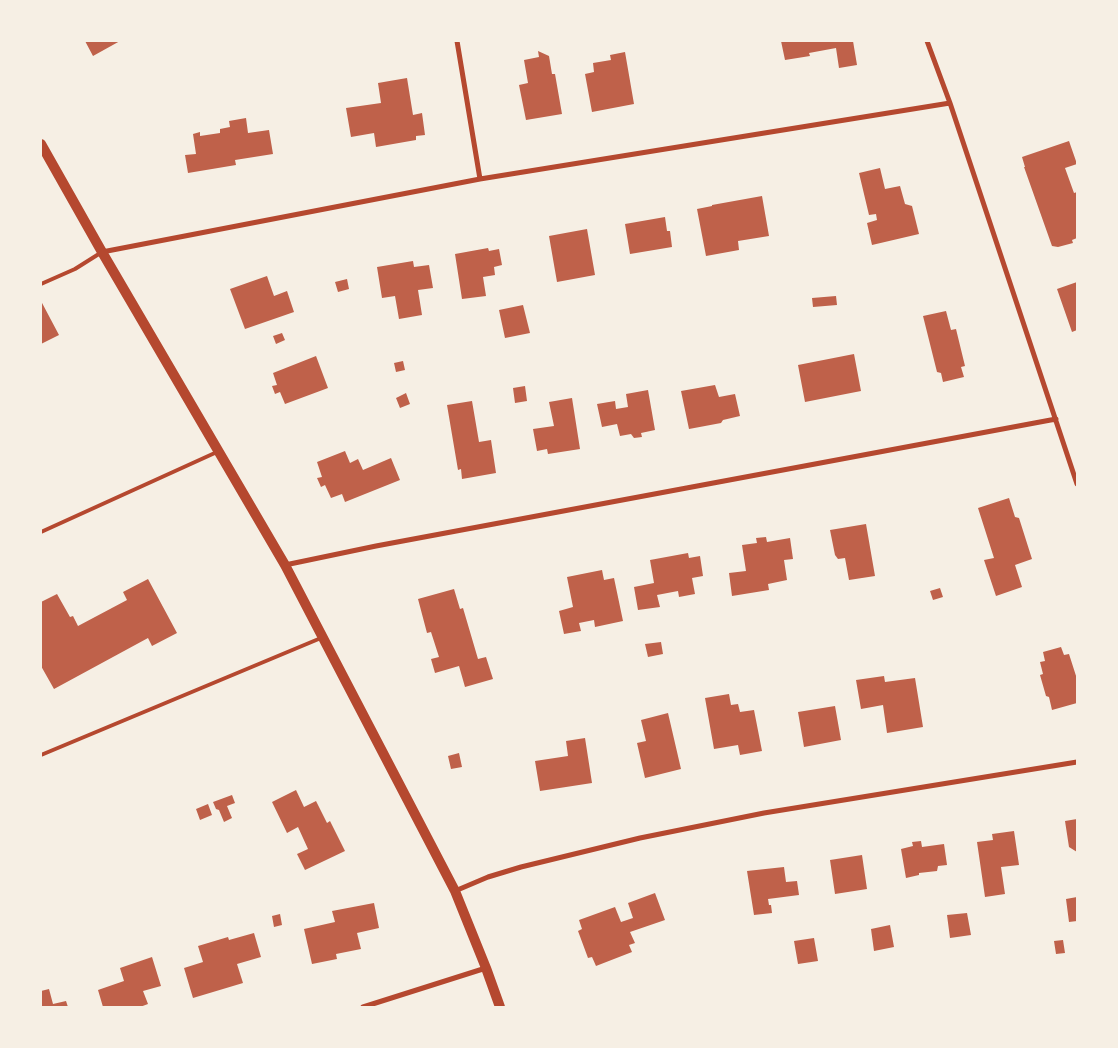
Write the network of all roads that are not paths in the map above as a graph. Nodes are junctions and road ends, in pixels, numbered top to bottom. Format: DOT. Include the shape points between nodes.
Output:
graph roads {
  1 [pos="457,41"];
  2 [pos="927,41"];
  3 [pos="950,103"];
  4 [pos="41,144"];
  5 [pos="480,179"];
  6 [pos="102,252"];
  7 [pos="41,284"];
  8 [pos="1056,419"];
  9 [pos="219,452"];
  10 [pos="1077,484"];
  11 [pos="41,532"];
  12 [pos="286,565"];
  13 [pos="323,637"];
  14 [pos="41,755"];
  15 [pos="1077,762"];
  16 [pos="454,891"];
  17 [pos="486,968"];
  18 [pos="363,1007"];
  19 [pos="500,1007"];
  1 -- 5 [label="street"];
  2 -- 3 [label="street"];
  3 -- 5 [label="street"];
  3 -- 8 [label="street"];
  4 -- 6 [label="main road"];
  5 -- 6 [label="street"];
  6 -- 7 [label="lane" via="75,269"];
  6 -- 9 [label="main road"];
  8 -- 10 [label="street"];
  8 -- 12 [label="street"];
  9 -- 11 [label="lane"];
  9 -- 12 [label="main road"];
  12 -- 13 [label="main road"];
  13 -- 14 [label="lane"];
  13 -- 16 [label="main road"];
  15 -- 16 [label="street" via="764,813 640,838 521,867"];
  16 -- 17 [label="main road"];
  17 -- 18 [label="street"];
  17 -- 19 [label="main road"];
}
